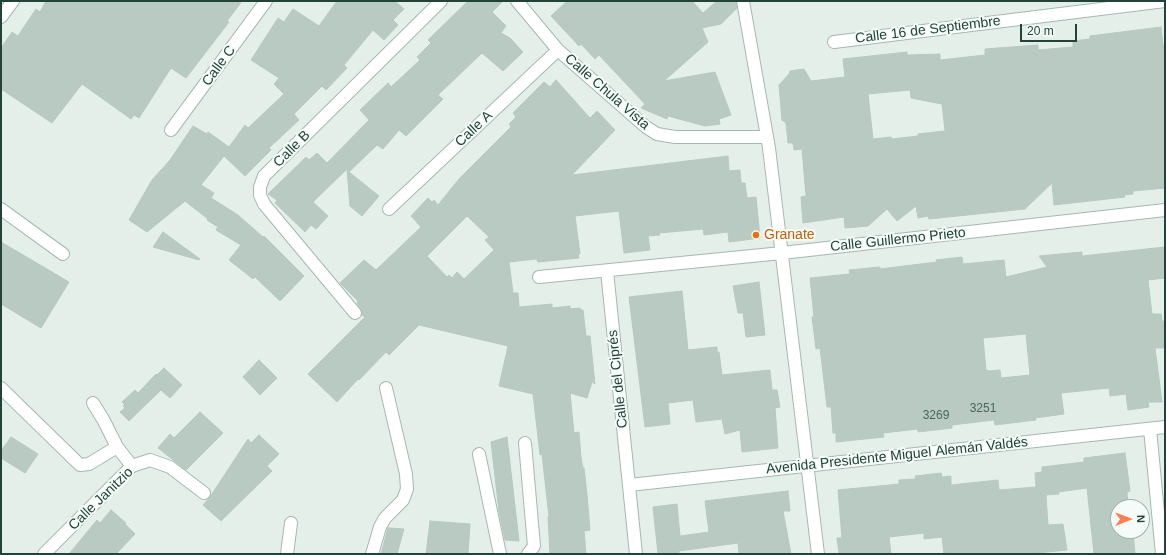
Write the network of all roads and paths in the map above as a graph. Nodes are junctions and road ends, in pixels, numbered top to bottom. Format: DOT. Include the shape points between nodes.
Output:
graph roads {
  1 [pos="13,1"];
  2 [pos="266,1"];
  3 [pos="441,1"];
  4 [pos="517,1"];
  5 [pos="743,1"];
  6 [pos="1165,1"];
  7 [pos="1,18"];
  8 [pos="834,42"];
  9 [pos="558,50"];
  10 [pos="171,130"];
  11 [pos="767,137"];
  12 [pos="1,209"];
  13 [pos="389,209"];
  14 [pos="1165,210"];
  15 [pos="782,253"];
  16 [pos="63,254"];
  17 [pos="607,271"];
  18 [pos="539,277"];
  19 [pos="355,313"];
  20 [pos="386,388"];
  21 [pos="2,393"];
  22 [pos="93,403"];
  23 [pos="1165,427"];
  24 [pos="1150,429"];
  25 [pos="525,443"];
  26 [pos="117,447"];
  27 [pos="479,454"];
  28 [pos="808,465"];
  29 [pos="132,466"];
  30 [pos="629,485"];
  31 [pos="204,493"];
  32 [pos="291,523"];
  33 [pos="44,554"];
  34 [pos="287,554"];
  35 [pos="372,554"];
  36 [pos="500,554"];
  37 [pos="528,554"];
  38 [pos="636,554"];
  39 [pos="818,554"];
  40 [pos="1162,554"];
  1 -- 7 [label="street"];
  2 -- 10 [label="street, Calle C"];
  3 -- 19 [label="street, Calle B" via="264,176 260,187 264,204"];
  4 -- 9 [label="street, Calle Chula Vista"];
  5 -- 11 [label="street"];
  6 -- 8 [label="street, Calle 16 de Septiembre"];
  9 -- 11 [label="street, Calle Chula Vista" via="646,128 657,134 675,137"];
  9 -- 13 [label="street, Calle A"];
  11 -- 15 [label="street"];
  12 -- 16 [label="street"];
  14 -- 15 [label="street, Calle Guillermo Prieto"];
  15 -- 17 [label="street, Calle Guillermo Prieto"];
  15 -- 28 [label="street"];
  17 -- 18 [label="street"];
  17 -- 30 [label="street, Calle del Ciprés"];
  20 -- 35 [label="street" via="406,474 407,489 403,500 385,518 380,527"];
  21 -- 26 [label="street" via="80,465 89,464"];
  22 -- 26 [label="street"];
  23 -- 24 [label="street, Avenida Presidente Miguel Alemán Valdés"];
  24 -- 28 [label="street, Avenida Presidente Miguel Alemán Valdés"];
  24 -- 40 [label="street"];
  25 -- 37 [label="street" via="534,546"];
  26 -- 29 [label="street"];
  27 -- 36 [label="street"];
  28 -- 30 [label="street, Avenida Presidente Miguel Alemán Valdés"];
  28 -- 39 [label="street"];
  29 -- 31 [label="street, Calle Janitzio" via="150,460 170,467"];
  29 -- 33 [label="street, Calle Janitzio"];
  30 -- 38 [label="street, Calle del Ciprés"];
  32 -- 34 [label="street"];
}
